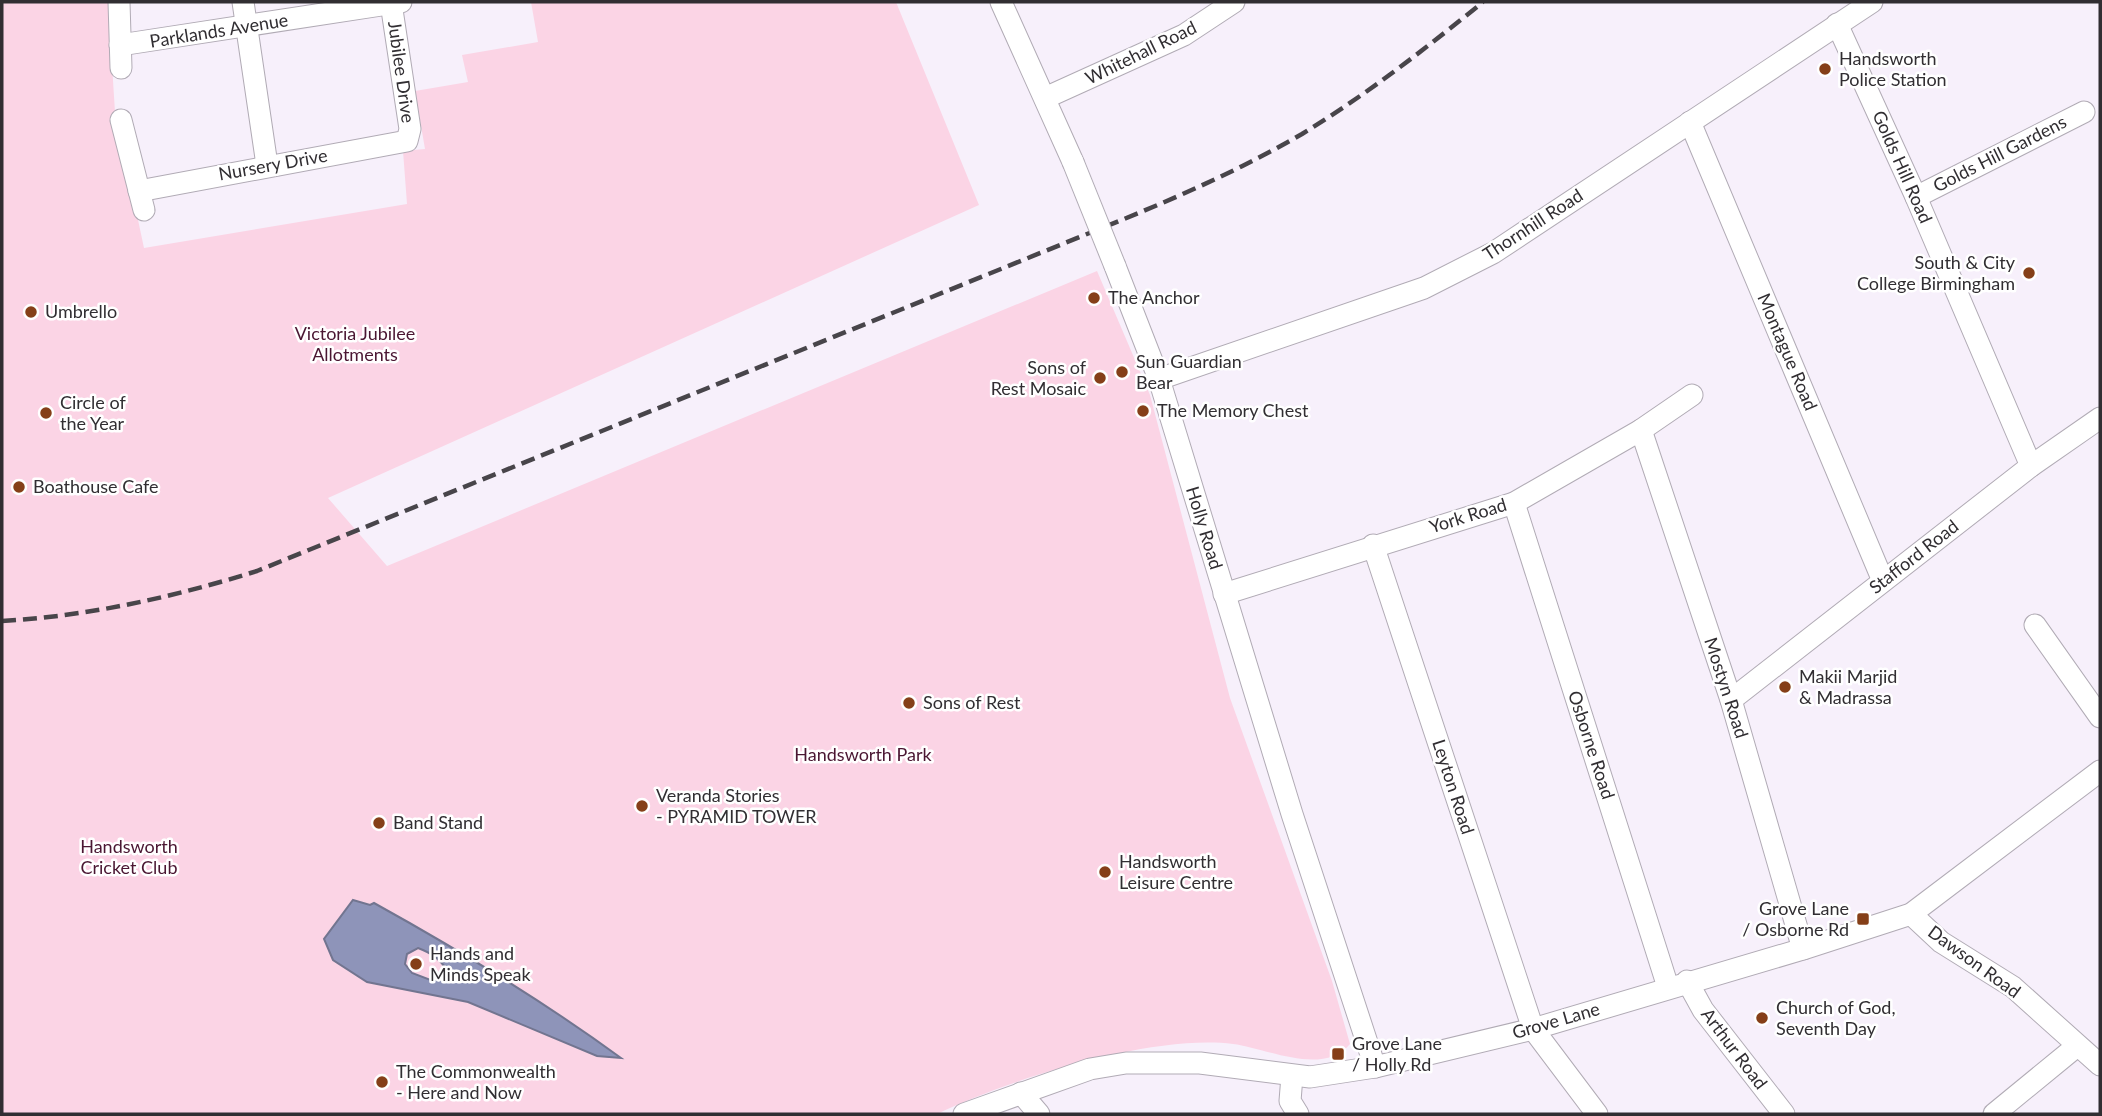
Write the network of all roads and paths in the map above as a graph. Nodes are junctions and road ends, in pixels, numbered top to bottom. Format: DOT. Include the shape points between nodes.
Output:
graph roads {
  1 [pos="119,2"];
  2 [pos="243,2"];
  3 [pos="1001,2"];
  4 [pos="1234,2"];
  5 [pos="1872,2"];
  6 [pos="396,3"];
  7 [pos="1837,24"];
  8 [pos="247,27"];
  9 [pos="120,45"];
  10 [pos="121,68"];
  11 [pos="1045,98"];
  12 [pos="2084,112"];
  13 [pos="121,120"];
  14 [pos="1690,122"];
  15 [pos="407,141"];
  16 [pos="267,165"];
  17 [pos="1916,197"];
  18 [pos="1159,379"];
  19 [pos="1692,395"];
  20 [pos="2100,418"];
  21 [pos="1641,430"];
  22 [pos="2031,466"];
  23 [pos="1514,503"];
  24 [pos="1373,545"];
  25 [pos="1884,581"];
  26 [pos="1224,594"];
  27 [pos="2035,625"];
  28 [pos="1731,700"];
  29 [pos="2100,717"];
  30 [pos="2100,771"];
  31 [pos="1911,914"];
  32 [pos="1803,948"];
  33 [pos="1678,984"];
  34 [pos="1533,1029"];
  35 [pos="2077,1046"];
  36 [pos="2100,1065"];
  37 [pos="1375,1067"];
  38 [pos="1292,1076"];
  39 [pos="1021,1093"];
  40 [pos="964,1114"];
  41 [pos="1039,1114"];
  42 [pos="1298,1114"];
  43 [pos="1597,1114"];
  44 [pos="1784,1114"];
  45 [pos="1994,1114"];
  1 -- 9 [label="street"];
  2 -- 8 [label="street"];
  3 -- 11 [label="street, Holly Road"];
  4 -- 11 [label="street, Whitehall Road" via="1184,35"];
  5 -- 7 [label="street, Thornhill Road"];
  6 -- 8 [label="street, Parklands Avenue"];
  6 -- 15 [label="street, Jubilee Drive" via="410,129"];
  7 -- 14 [label="street, Thornhill Road"];
  7 -- 17 [label="street, Golds Hill Road"];
  8 -- 9 [label="street, Parklands Avenue"];
  8 -- 16 [label="street"];
  9 -- 10 [label="street"];
  11 -- 18 [label="street, Holly Road, bridge"];
  12 -- 17 [label="street, Golds Hill Gardens"];
  13 -- 16 [label="street, Nursery Drive" via="141,201"];
  14 -- 18 [label="street, Thornhill Road" via="1493,253 1423,288"];
  14 -- 25 [label="street, Montague Road"];
  15 -- 16 [label="street, Nursery Drive"];
  17 -- 22 [label="street, Golds Hill Road"];
  18 -- 26 [label="street, Holly Road"];
  19 -- 21 [label="street, York Road"];
  20 -- 22 [label="street, Stafford Road"];
  21 -- 23 [label="street, York Road"];
  21 -- 28 [label="street, Mostyn Road"];
  22 -- 25 [label="street, Stafford Road"];
  23 -- 24 [label="street, York Road"];
  23 -- 33 [label="street, Osborne Road"];
  24 -- 26 [label="street, York Road"];
  24 -- 34 [label="street, Leyton Road"];
  25 -- 28 [label="street, Stafford Road"];
  26 -- 37 [label="street, Holly Road"];
  27 -- 29 [label="street"];
  28 -- 32 [label="street, Mostyn Road"];
  30 -- 31 [label="street, Grove Lane"];
  31 -- 32 [label="street, Grove Lane"];
  31 -- 35 [label="street, Dawson Road" via="1941,942 2013,987"];
  32 -- 33 [label="street, Grove Lane"];
  33 -- 34 [label="street, Grove Lane"];
  33 -- 44 [label="street, Arthur Road"];
  34 -- 37 [label="street, Grove Lane"];
  34 -- 43 [label="street, Leyton Road"];
  35 -- 36 [label="street, Dawson Road"];
  35 -- 45 [label="street"];
  37 -- 38 [label="street, Grove Lane" via="1329,1076"];
  38 -- 39 [label="street, Grove Lane" via="1200,1063 1126,1063 1090,1069"];
  38 -- 42 [label="street" via="1290,1101"];
  39 -- 40 [label="street, Grove Lane"];
  39 -- 41 [label="street"];
}
